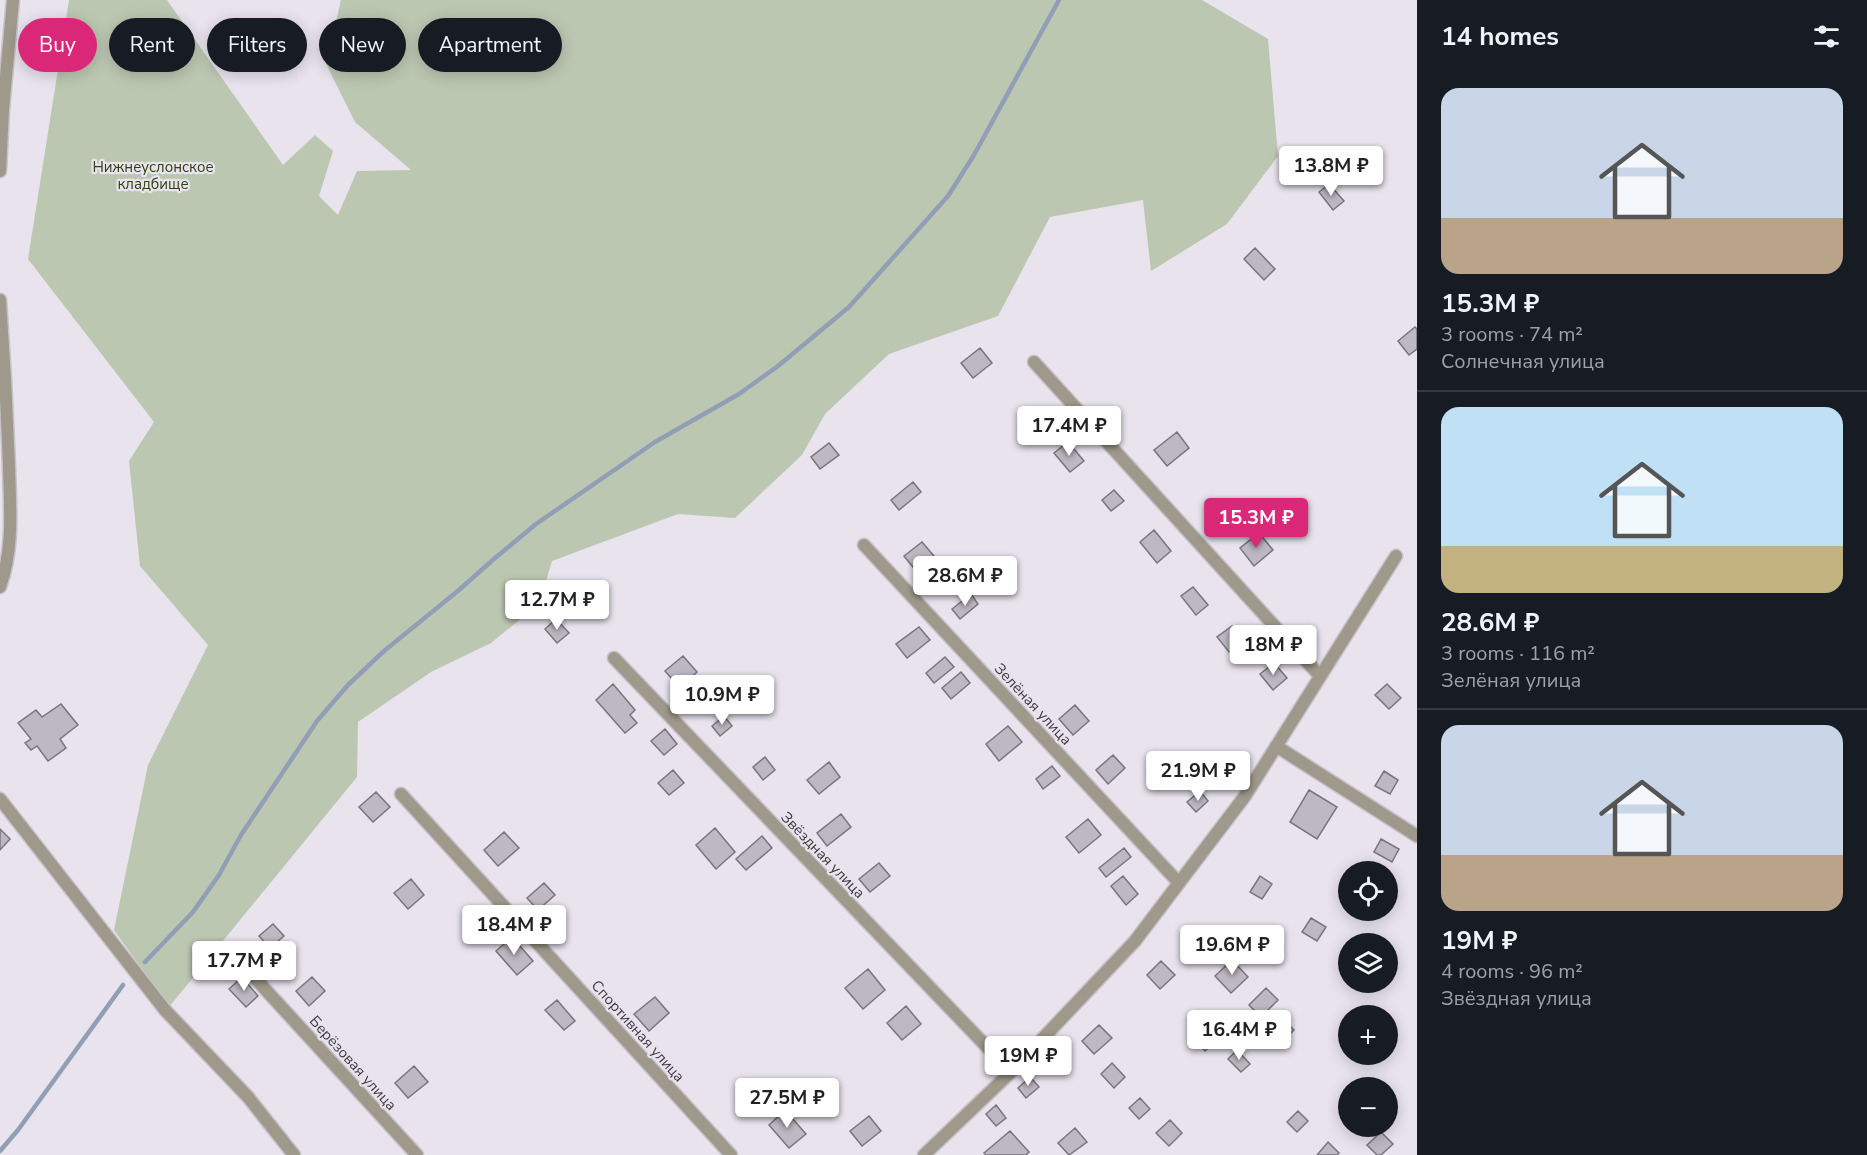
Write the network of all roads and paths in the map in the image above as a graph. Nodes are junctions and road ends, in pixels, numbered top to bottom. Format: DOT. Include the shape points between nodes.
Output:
graph roads {
  1 [pos="13,0"];
  2 [pos="0,171"];
  3 [pos="0,300"];
  4 [pos="1034,362"];
  5 [pos="864,545"];
  6 [pos="1396,556"];
  7 [pos="0,587"];
  8 [pos="614,658"];
  9 [pos="1320,676"];
  10 [pos="1276,746"];
  11 [pos="401,794"];
  12 [pos="0,799"];
  13 [pos="1417,836"];
  14 [pos="1179,883"];
  15 [pos="243,965"];
  16 [pos="1011,1072"];
  17 [pos="294,1155"];
  18 [pos="417,1155"];
  19 [pos="731,1155"];
  20 [pos="924,1155"];
  1 -- 2 [label="street"];
  3 -- 7 [label="street" via="11,532"];
  4 -- 9 [label="street"];
  5 -- 14 [label="street, Зелёная улица"];
  6 -- 9 [label="street"];
  8 -- 16 [label="street, Звёздная улица"];
  9 -- 10 [label="street"];
  10 -- 13 [label="street"];
  10 -- 14 [label="street" via="1245,796"];
  11 -- 19 [label="street, Спортивная улица"];
  12 -- 17 [label="street" via="165,1010 248,1097"];
  14 -- 16 [label="street" via="1135,941"];
  15 -- 18 [label="street, Берёзовая улица"];
  16 -- 20 [label="street"];
}
